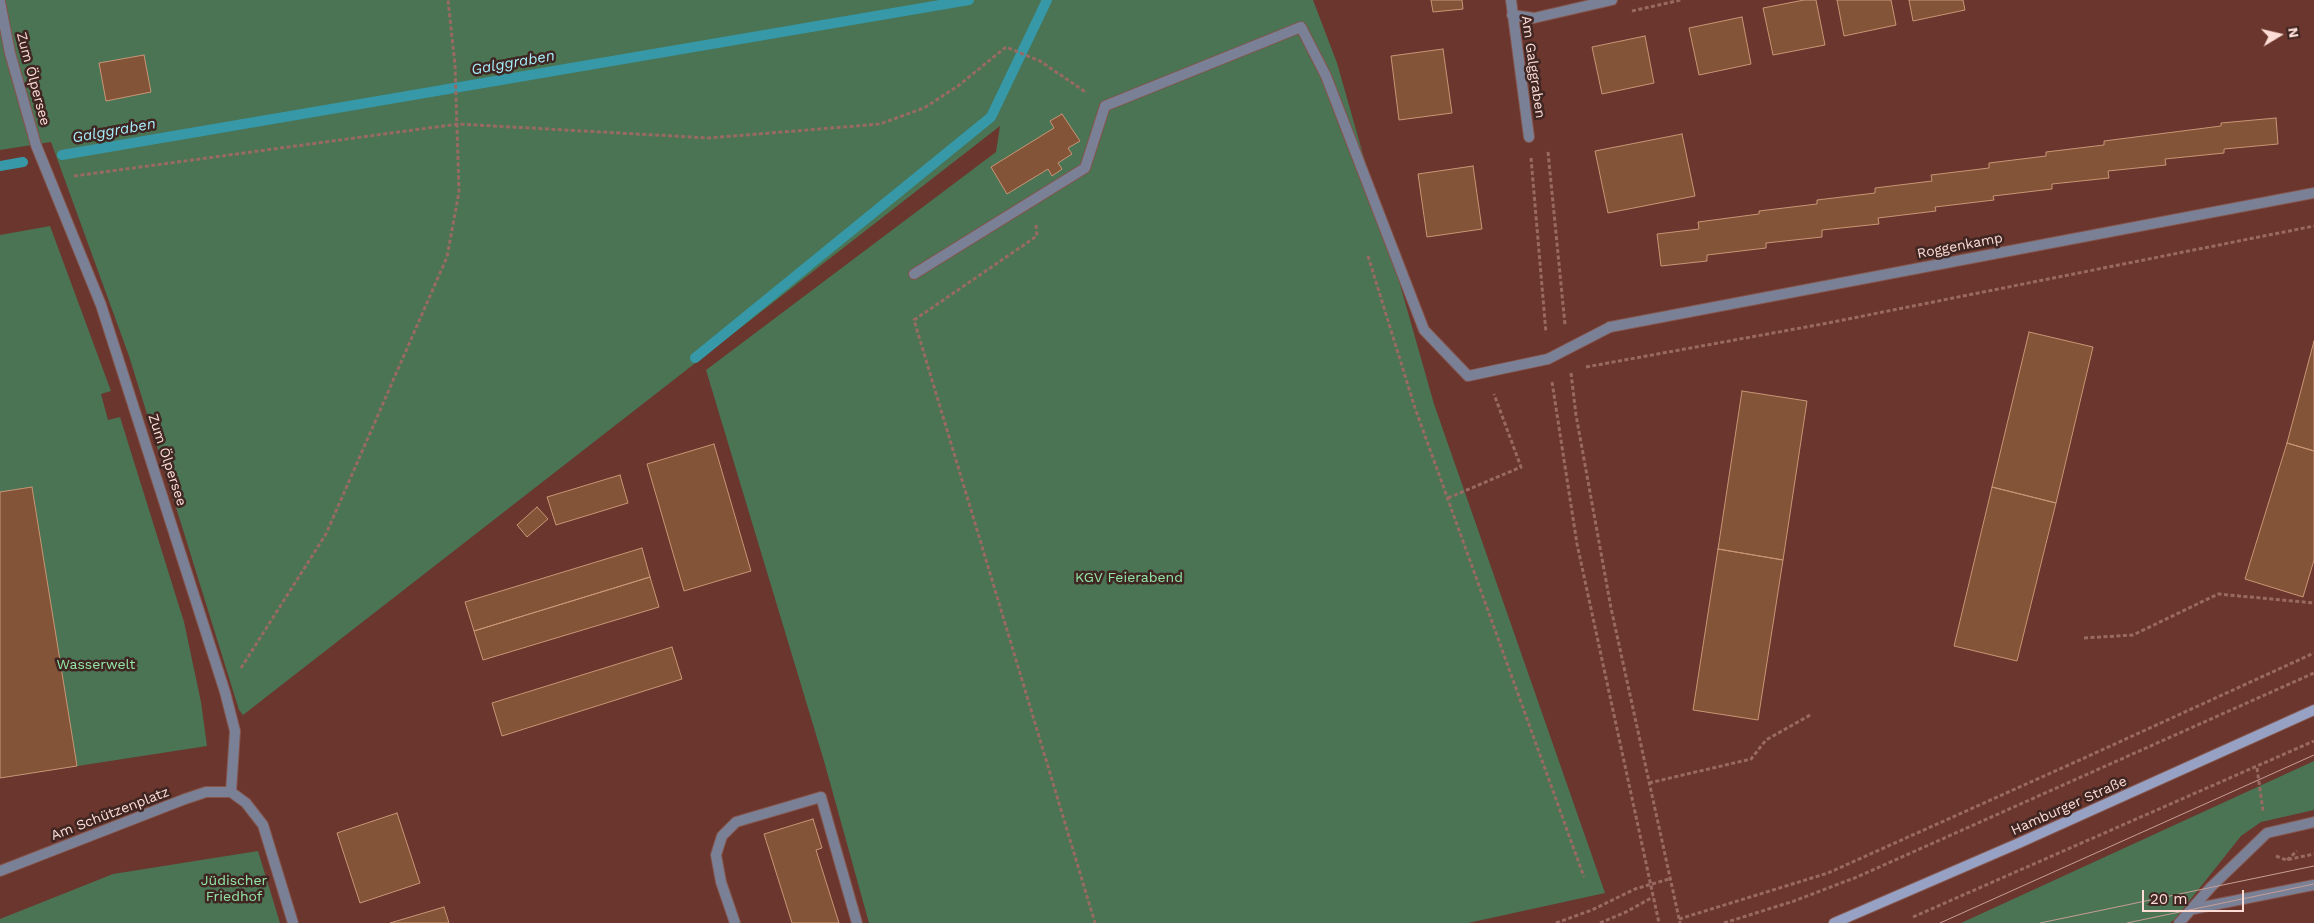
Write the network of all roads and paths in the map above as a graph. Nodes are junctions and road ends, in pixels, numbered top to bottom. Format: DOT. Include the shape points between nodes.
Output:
graph roads {
  1 [pos="448,0"];
  2 [pos="1511,0"];
  3 [pos="1612,0"];
  4 [pos="0,2"];
  5 [pos="1512,15"];
  6 [pos="1104,106"];
  7 [pos="458,124"];
  8 [pos="1529,137"];
  9 [pos="51,180"];
  10 [pos="2314,193"];
  11 [pos="1034,199"];
  12 [pos="2314,226"];
  13 [pos="1368,255"];
  14 [pos="914,274"];
  15 [pos="1568,349"];
  16 [pos="1548,359"];
  17 [pos="1570,370"];
  18 [pos="1486,372"];
  19 [pos="1448,498"];
  20 [pos="2314,603"];
  21 [pos="2084,638"];
  22 [pos="2314,653"];
  23 [pos="2314,673"];
  24 [pos="225,692"];
  25 [pos="2314,710"];
  26 [pos="1812,714"];
  27 [pos="2314,741"];
  28 [pos="2257,768"];
  29 [pos="1649,783"];
  30 [pos="231,792"];
  31 [pos="2265,819"];
  32 [pos="2314,822"];
  33 [pos="2314,854"];
  34 [pos="2286,860"];
  35 [pos="0,871"];
  36 [pos="1584,877"];
  37 [pos="1670,879"];
  38 [pos="2314,884"];
  39 [pos="1650,885"];
  40 [pos="1653,897"];
  41 [pos="2193,909"];
  42 [pos="1913,917"];
  43 [pos="1679,921"];
  44 [pos="293,923"];
  45 [pos="735,923"];
  46 [pos="857,923"];
  47 [pos="1095,923"];
  48 [pos="1556,923"];
  49 [pos="1600,923"];
  50 [pos="1658,923"];
  51 [pos="1724,923"];
  52 [pos="1834,923"];
  53 [pos="2180,923"];
  1 -- 7 [label="path"];
  2 -- 5 [label="street, Am Galggraben"];
  3 -- 5 [label="street" via="1534,18"];
  4 -- 9 [label="street, Zum Ölpersee" via="19,88 36,145"];
  5 -- 8 [label="street, Am Galggraben"];
  6 -- 7 [label="path" via="1040,61 1006,47 958,86 924,108 880,124 709,138"];
  6 -- 11 [label="street" via="1085,168"];
  6 -- 18 [label="street, Roggenkamp" via="1301,27 1326,76 1424,330 1468,376"];
  7 -- 9 [label="path"];
  7 -- 24 [label="path" via="459,192 447,257 326,534"];
  8 -- 15 [label="path" via="1547,146"];
  8 -- 16 [label="path"];
  9 -- 24 [label="street, Zum Ölpersee" via="101,305"];
  10 -- 15 [label="street, Roggenkamp" via="1610,327"];
  11 -- 14 [label="street"];
  11 -- 47 [label="path" via="1037,236 914,320"];
  12 -- 17 [label="path" via="1838,321"];
  13 -- 19 [label="path" via="1415,408"];
  15 -- 16 [label="street, Roggenkamp"];
  15 -- 17 [label="path"];
  16 -- 18 [label="street, Roggenkamp"];
  16 -- 39 [label="path" via="1577,544"];
  17 -- 29 [label="path" via="1611,608"];
  18 -- 19 [label="path" via="1521,467"];
  19 -- 36 [label="path"];
  20 -- 21 [label="path" via="2218,594 2132,635"];
  22 -- 43 [label="path" via="1828,873"];
  23 -- 51 [label="path" via="1857,877 1794,902"];
  24 -- 30 [label="street, Zum Ölpersee" via="235,731"];
  25 -- 52 [label="main road, Hamburger Straße" via="2019,844"];
  26 -- 29 [label="path" via="1766,740 1751,760"];
  27 -- 28 [label="path"];
  28 -- 31 [label="path"];
  28 -- 42 [label="path"];
  29 -- 37 [label="path"];
  30 -- 35 [label="street, Am Schützenplatz" via="206,792 185,799"];
  30 -- 44 [label="street" via="246,803 263,825"];
  32 -- 41 [label="street" via="2267,833"];
  33 -- 34 [label="path"];
  37 -- 39 [label="path"];
  37 -- 43 [label="path"];
  38 -- 41 [label="street"];
  39 -- 40 [label="path"];
  39 -- 48 [label="path"];
  40 -- 49 [label="path"];
  40 -- 50 [label="path"];
  41 -- 53 [label="street"];
  45 -- 46 [label="street" via="716,855 722,836 736,822 821,797"];
}
